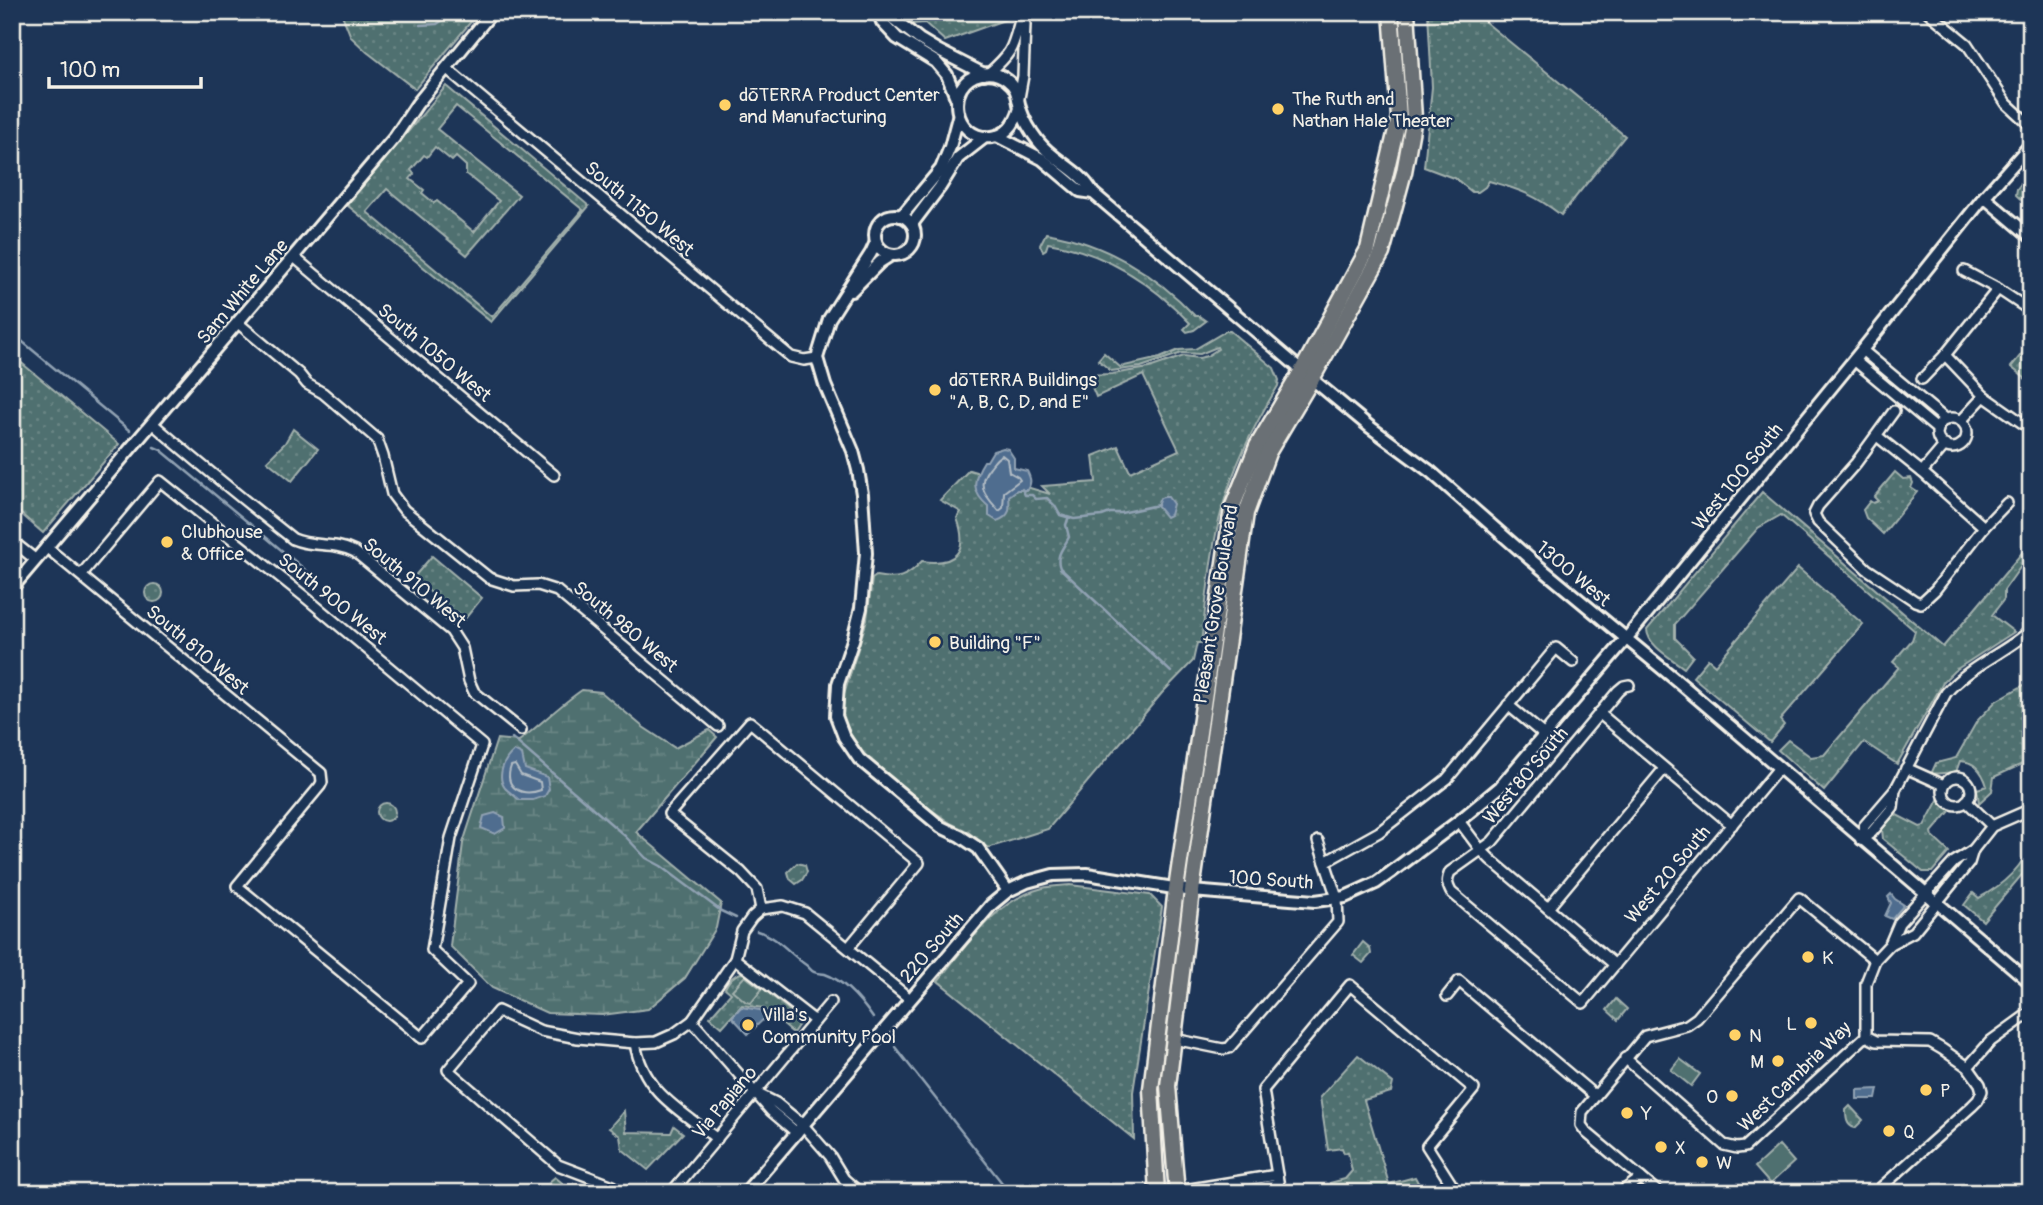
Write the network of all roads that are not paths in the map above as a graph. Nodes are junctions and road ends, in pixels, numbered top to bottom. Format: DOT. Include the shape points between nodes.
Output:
graph roads {
  1 [pos="492,12"];
  2 [pos="1391,12"];
  3 [pos="1408,12"];
  4 [pos="1928,12"];
  5 [pos="878,14"];
  6 [pos="1021,15"];
  7 [pos="446,68"];
  8 [pos="986,74"];
  9 [pos="957,100"];
  10 [pos="1019,103"];
  11 [pos="958,117"];
  12 [pos="2031,126"];
  13 [pos="991,137"];
  14 [pos="2031,144"];
  15 [pos="1093,193"];
  16 [pos="1984,197"];
  17 [pos="900,216"];
  18 [pos="912,224"];
  19 [pos="2031,237"];
  20 [pos="876,242"];
  21 [pos="891,255"];
  22 [pos="294,257"];
  23 [pos="1964,271"];
  24 [pos="1998,289"];
  25 [pos="841,300"];
  26 [pos="2031,311"];
  27 [pos="238,323"];
  28 [pos="1862,351"];
  29 [pos="1945,355"];
  30 [pos="817,358"];
  31 [pos="1854,360"];
  32 [pos="1307,375"];
  33 [pos="1922,379"];
  34 [pos="1984,396"];
  35 [pos="1894,411"];
  36 [pos="1946,420"];
  37 [pos="1961,421"];
  38 [pos="152,423"];
  39 [pos="2031,429"];
  40 [pos="1938,430"];
  41 [pos="1877,436"];
  42 [pos="1945,445"];
  43 [pos="1922,472"];
  44 [pos="554,475"];
  45 [pos="2007,503"];
  46 [pos="1984,527"];
  47 [pos="12,541"];
  48 [pos="46,547"];
  49 [pos="36,560"];
  50 [pos="81,575"];
  51 [pos="12,587"];
  52 [pos="2031,630"];
  53 [pos="1626,639"];
  54 [pos="1573,662"];
  55 [pos="1629,685"];
  56 [pos="1508,705"];
  57 [pos="1599,713"];
  58 [pos="719,726"];
  59 [pos="521,730"];
  60 [pos="1544,735"];
  61 [pos="1779,768"];
  62 [pos="1906,768"];
  63 [pos="1664,769"];
  64 [pos="322,782"];
  65 [pos="1944,785"];
  66 [pos="1966,801"];
  67 [pos="2031,809"];
  68 [pos="1459,821"];
  69 [pos="1732,825"];
  70 [pos="1992,826"];
  71 [pos="1861,839"];
  72 [pos="1318,841"];
  73 [pos="1480,849"];
  74 [pos="1325,862"];
  75 [pos="1184,890"];
  76 [pos="1008,891"];
  77 [pos="1932,897"];
  78 [pos="1337,898"];
  79 [pos="1548,908"];
  80 [pos="761,909"];
  81 [pos="1889,944"];
  82 [pos="849,947"];
  83 [pos="735,959"];
  84 [pos="1875,960"];
  85 [pos="1615,965"];
  86 [pos="2031,983"];
  87 [pos="1447,996"];
  88 [pos="910,999"];
  89 [pos="831,1002"];
  90 [pos="1583,1003"];
  91 [pos="2031,1012"];
  92 [pos="692,1021"];
  93 [pos="815,1021"];
  94 [pos="1866,1036"];
  95 [pos="1174,1039"];
  96 [pos="635,1043"];
  97 [pos="1625,1058"];
  98 [pos="1968,1067"];
  99 [pos="755,1093"];
  100 [pos="1594,1095"];
  101 [pos="800,1129"];
  102 [pos="717,1139"];
  103 [pos="1641,1178"];
  104 [pos="1278,1184"];
  105 [pos="1204,1190"];
  106 [pos="621,1193"];
  107 [pos="671,1193"];
  108 [pos="745,1193"];
  109 [pos="860,1193"];
  110 [pos="1157,1193"];
  111 [pos="1179,1193"];
  112 [pos="1237,1193"];
  113 [pos="1457,1193"];
  114 [pos="1620,1193"];
  115 [pos="1659,1193"];
  116 [pos="1875,1193"];
  1 -- 7 [label="street, Sam White Lane"];
  2 -- 32 [label="main road, Pleasant Grove Boulevard" via="1399,117 1368,249"];
  3 -- 32 [label="main road, Pleasant Grove Boulevard" via="1414,118 1394,213 1382,253"];
  4 -- 12 [label="street" via="1967,44 2006,103"];
  5 -- 8 [label="street" via="890,16 919,39"];
  5 -- 9 [label="street" via="897,38 936,62"];
  6 -- 8 [label="street" via="1012,48"];
  6 -- 10 [label="street"];
  7 -- 22 [label="street, Sam White Lane" via="395,137"];
  7 -- 30 [label="street, South 1150 West" via="791,357"];
  8 -- 9 [label="street" via="969,80"];
  8 -- 10 [label="street" via="1008,80"];
  9 -- 11 [label="street"];
  10 -- 13 [label="street" via="1013,125"];
  10 -- 15 [label="street" via="1040,144 1079,174"];
  11 -- 13 [label="street" via="972,133"];
  11 -- 17 [label="street" via="941,169"];
  13 -- 15 [label="street" via="1042,159 1080,191"];
  13 -- 18 [label="street" via="958,158"];
  14 -- 16 [label="street, West 100 South"];
  15 -- 32 [label="street, 1300 West"];
  16 -- 19 [label="street"];
  16 -- 28 [label="street, West 100 South"];
  17 -- 18 [label="street"];
  17 -- 20 [label="street" via="886,217 878,224"];
  18 -- 21 [label="street" via="913,244 904,253"];
  20 -- 21 [label="street"];
  20 -- 25 [label="street"];
  21 -- 25 [label="street"];
  22 -- 27 [label="street, Sam White Lane"];
  22 -- 44 [label="street, South 1050 West"];
  23 -- 24 [label="street"];
  24 -- 26 [label="street"];
  24 -- 29 [label="street"];
  25 -- 30 [label="street" via="829,319"];
  27 -- 38 [label="street, Sam White Lane"];
  27 -- 58 [label="street, South 980 West" via="377,439 392,494 404,510 489,578 557,592"];
  28 -- 31 [label="street, West 100 South"];
  28 -- 36 [label="street"];
  29 -- 33 [label="street"];
  29 -- 34 [label="street"];
  30 -- 76 [label="street" via="858,470 866,553 861,608 836,694 837,722 859,759 941,827 978,848"];
  31 -- 40 [label="street"];
  31 -- 53 [label="street, West 100 South"];
  32 -- 53 [label="street, 1300 West" via="1431,472"];
  32 -- 75 [label="main road, Pleasant Grove Boulevard" via="1257,446 1232,508"];
  34 -- 37 [label="street"];
  34 -- 39 [label="street"];
  35 -- 41 [label="street"];
  36 -- 37 [label="street"];
  36 -- 40 [label="street"];
  37 -- 42 [label="street" via="1966,439 1959,446"];
  38 -- 48 [label="street, Sam White Lane"];
  38 -- 59 [label="street, South 910 West" via="293,539 339,545 355,552 451,631 462,648 474,691"];
  40 -- 42 [label="street"];
  41 -- 43 [label="street"];
  41 -- 46 [label="street" via="1814,514 1867,569 1922,603"];
  42 -- 43 [label="street"];
  43 -- 46 [label="street"];
  45 -- 46 [label="street"];
  47 -- 49 [label="street"];
  48 -- 49 [label="street, Sam White Lane"];
  48 -- 50 [label="street, South 810 West"];
  49 -- 51 [label="street, Sam White Lane"];
  50 -- 64 [label="street, South 810 West" via="321,773"];
  50 -- 64 [label="street, South 900 West" via="160,481 482,745 451,838 432,950 468,984 422,1038 237,886"];
  52 -- 62 [label="street" via="1955,683"];
  53 -- 60 [label="street, West 100 South"];
  53 -- 61 [label="street, 1300 West"];
  54 -- 56 [label="street" via="1556,648"];
  55 -- 57 [label="street, West 80 South"];
  56 -- 60 [label="street"];
  56 -- 74 [label="street" via="1447,779 1379,832"];
  57 -- 63 [label="street"];
  57 -- 73 [label="street, West 80 South" via="1492,842"];
  60 -- 68 [label="street, West 100 South" via="1500,787"];
  61 -- 69 [label="street, West 20 South"];
  61 -- 71 [label="street, 1300 West"];
  62 -- 65 [label="street"];
  62 -- 71 [label="street" via="1895,790 1864,826"];
  63 -- 69 [label="street"];
  63 -- 79 [label="street"];
  65 -- 66 [label="street" via="1949,803"];
  65 -- 66 [label="street" via="1953,777 1966,780 1971,790"];
  66 -- 70 [label="street"];
  67 -- 70 [label="street"];
  68 -- 73 [label="street"];
  68 -- 78 [label="street, 100 South" via="1376,883"];
  69 -- 85 [label="street, West 20 South"];
  70 -- 77 [label="street" via="1973,850 1954,862"];
  71 -- 77 [label="street, 1300 West"];
  72 -- 74 [label="street"];
  73 -- 79 [label="street"];
  73 -- 90 [label="street, West 80 South" via="1450,872 1447,884 1451,892"];
  74 -- 78 [label="street"];
  75 -- 76 [label="street, 220 South" via="1087,874 1053,875"];
  75 -- 78 [label="street, 100 South" via="1315,901"];
  75 -- 95 [label="main road, Pleasant Grove Boulevard"];
  75 -- 110 [label="main road, Pleasant Grove Boulevard" via="1151,1089"];
  76 -- 88 [label="street, 220 South"];
  77 -- 81 [label="street, West Cambria Way" via="1899,923"];
  77 -- 81 [label="street, West Cambria Way" via="1913,932"];
  77 -- 86 [label="street, 1300 West"];
  78 -- 95 [label="street" via="1338,922 1228,1048"];
  79 -- 85 [label="street"];
  80 -- 82 [label="street" via="783,906 805,913"];
  80 -- 82 [label="street" via="757,889 741,872 669,814 750,722 919,863"];
  80 -- 83 [label="street" via="742,931"];
  81 -- 84 [label="street, West Cambria Way"];
  82 -- 88 [label="street"];
  83 -- 92 [label="street"];
  83 -- 93 [label="street"];
  84 -- 94 [label="street, West Cambria Way" via="1866,983"];
  84 -- 97 [label="street" via="1799,898 1698,1018 1645,1036"];
  85 -- 90 [label="street, West 20 South"];
  87 -- 100 [label="street" via="1459,981"];
  88 -- 101 [label="street, 220 South"];
  89 -- 93 [label="street, Via Papiano"];
  91 -- 98 [label="street" via="1991,1041"];
  92 -- 96 [label="street" via="656,1042"];
  92 -- 99 [label="street"];
  93 -- 99 [label="street, Via Papiano"];
  94 -- 97 [label="street, West Cambria Way" via="1752,1142 1737,1148 1724,1145"];
  94 -- 98 [label="street" via="1876,1041 1930,1042"];
  95 -- 111 [label="main road, Pleasant Grove Boulevard" via="1168,1086"];
  96 -- 102 [label="street" via="643,1073 660,1095"];
  96 -- 106 [label="street" via="541,1031 498,1011 448,1070 558,1165"];
  97 -- 100 [label="street"];
  98 -- 116 [label="street" via="1980,1084 1978,1100"];
  99 -- 101 [label="street" via="771,1111"];
  99 -- 102 [label="street, Via Papiano"];
  100 -- 103 [label="street" via="1582,1112 1581,1125"];
  101 -- 108 [label="street, 220 South"];
  101 -- 109 [label="street"];
  102 -- 107 [label="street, Via Papiano"];
  103 -- 114 [label="street"];
  103 -- 115 [label="street"];
  104 -- 105 [label="street"];
  104 -- 112 [label="street"];
  104 -- 113 [label="street" via="1262,1090 1350,985 1474,1089 1427,1146"];
  105 -- 111 [label="street"];
}
